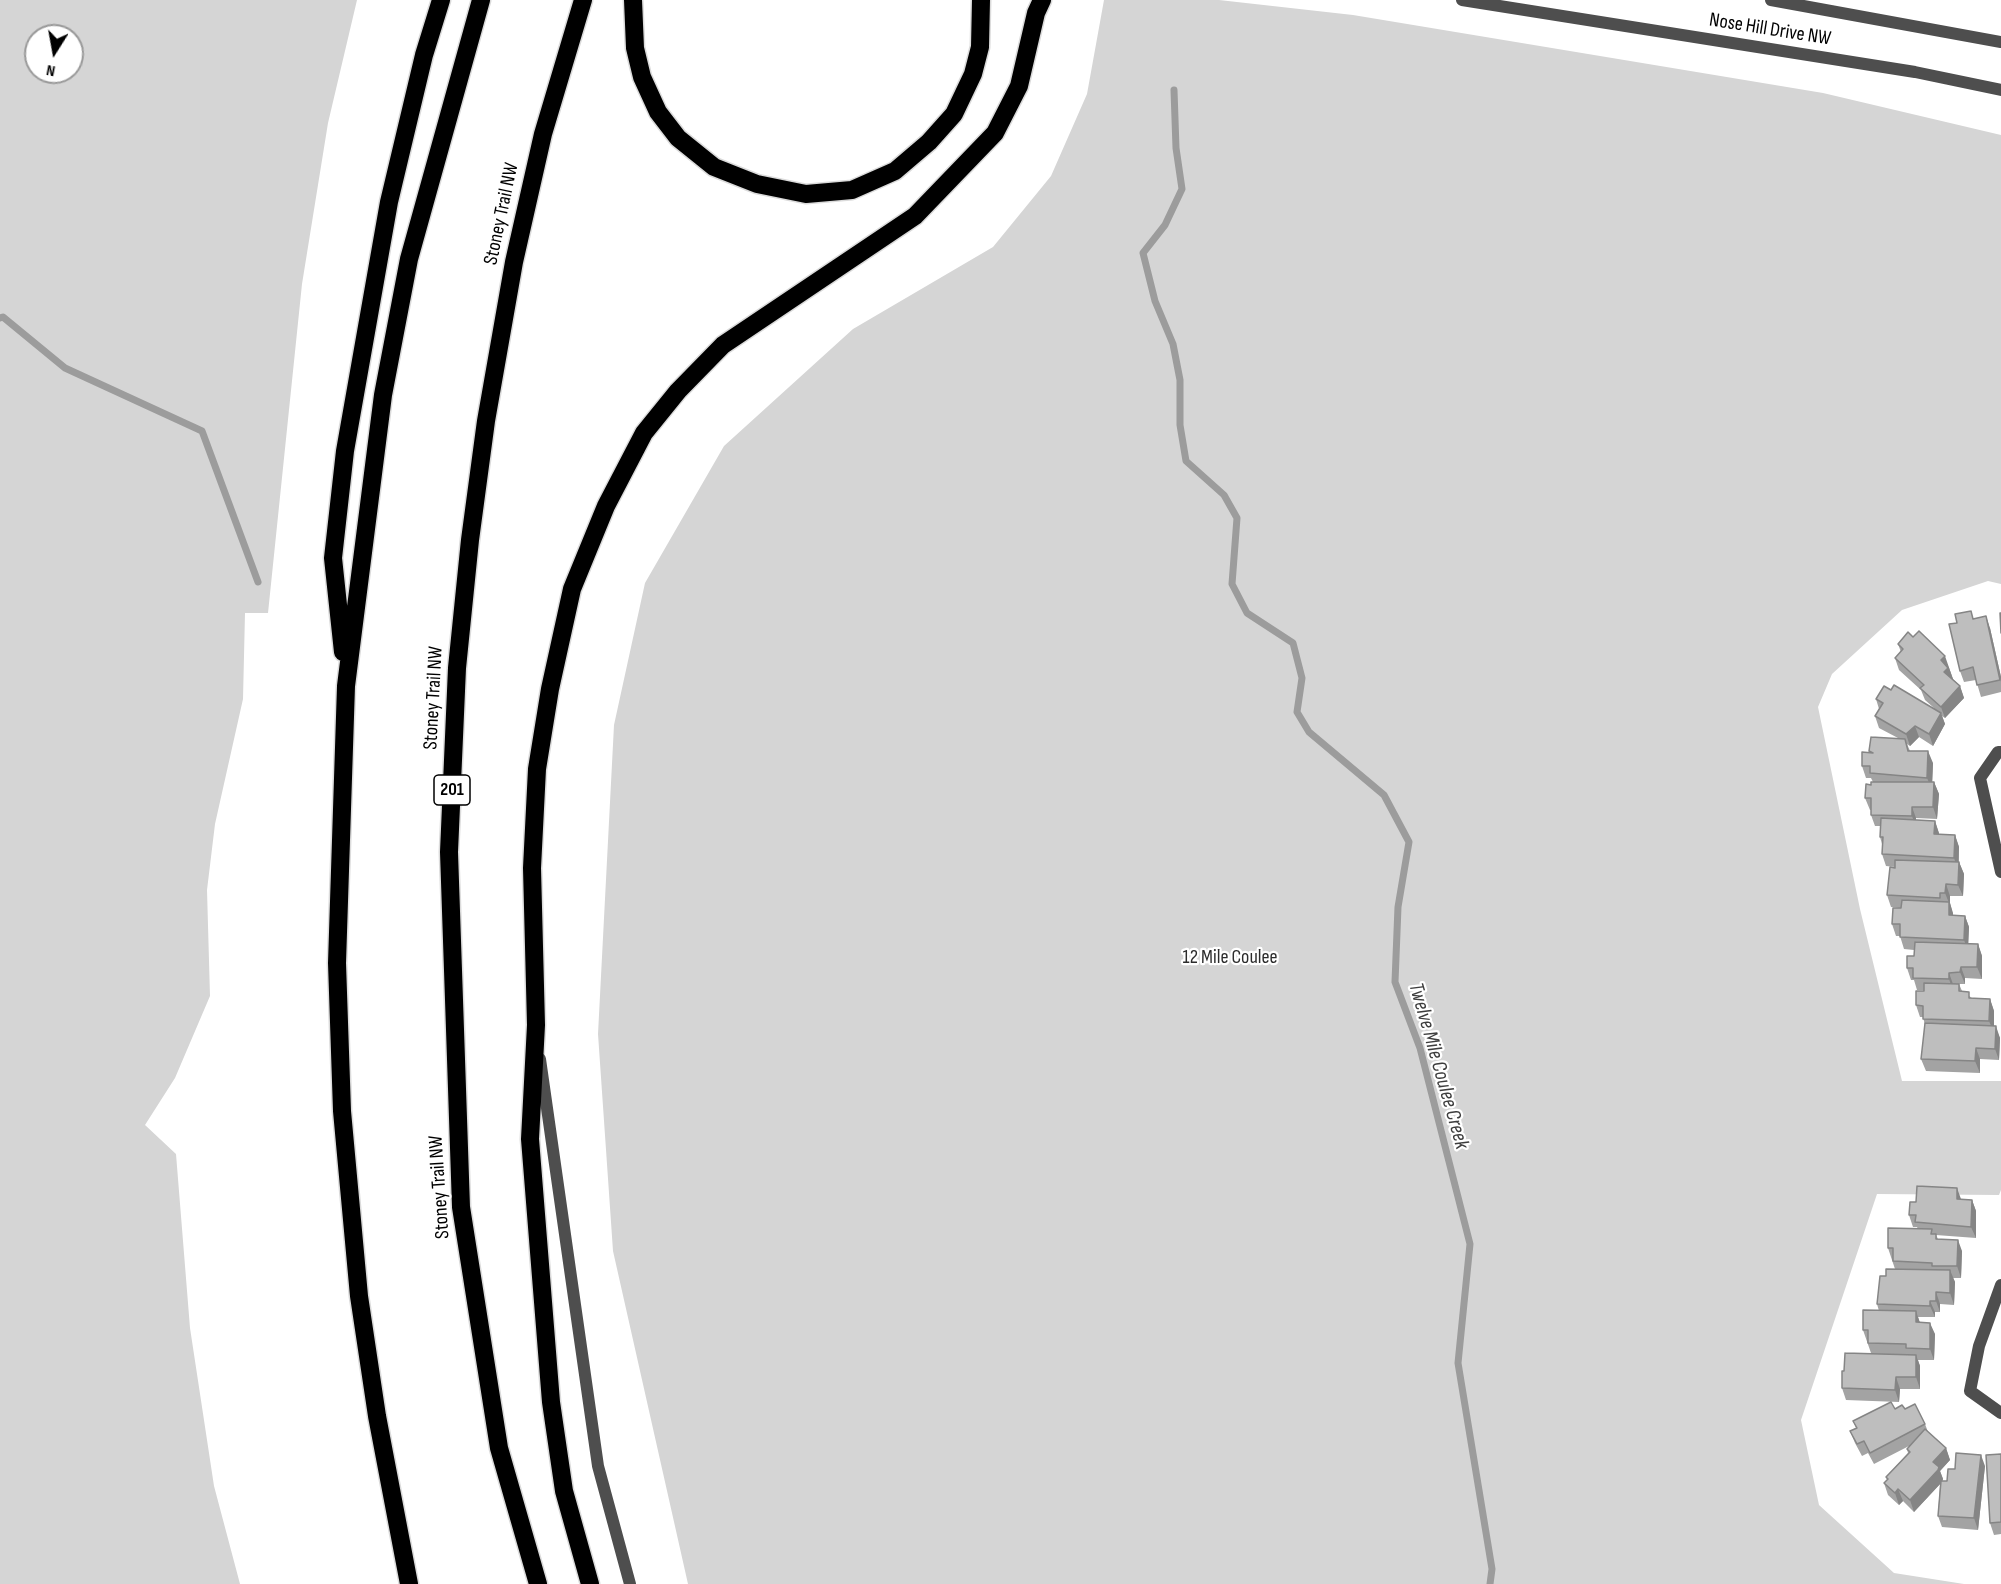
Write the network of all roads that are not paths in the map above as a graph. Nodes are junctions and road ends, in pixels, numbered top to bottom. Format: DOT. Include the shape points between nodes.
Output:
graph roads {
  1 [pos="441,0"];
  2 [pos="481,0"];
  3 [pos="584,0"];
  4 [pos="633,0"];
  5 [pos="981,0"];
  6 [pos="1461,0"];
  7 [pos="1770,0"];
  8 [pos="1036,4"];
  9 [pos="2001,42"];
  10 [pos="2001,90"];
  11 [pos="346,686"];
  12 [pos="2001,752"];
  13 [pos="2001,872"];
  14 [pos="536,1026"];
  15 [pos="2001,1285"];
  16 [pos="2001,1413"];
  17 [pos="409,1584"];
  18 [pos="538,1584"];
  19 [pos="590,1584"];
  20 [pos="630,1584"];
  1 -- 11 [label="highway" via="389,202 345,452 333,558"];
  2 -- 11 [label="highway" via="407,270 383,395"];
  3 -- 18 [label="highway, Stoney Trail NW / 201" via="543,134 514,262 486,420 458,668 449,852 461,1207 499,1448"];
  4 -- 5 [label="highway" via="635,48 642,76 658,112 678,138 714,167 757,184 806,194 852,190 895,171 929,142 954,114 973,74 980,47"];
  6 -- 10 [label="street, Nose Hill Drive NW" via="1915,72"];
  7 -- 9 [label="street, Nose Hill Drive NW"];
  8 -- 14 [label="highway" via="1019,86 995,133 915,216 723,345 644,433 606,506 572,589 537,769 532,868"];
  11 -- 17 [label="highway" via="337,963 342,1111 359,1296"];
  12 -- 13 [label="street" via="1980,778"];
  14 -- 19 [label="highway" via="530,1139 551,1402 564,1491"];
  14 -- 20 [label="street" via="598,1466"];
  15 -- 16 [label="street" via="1979,1346 1970,1391"];
}
